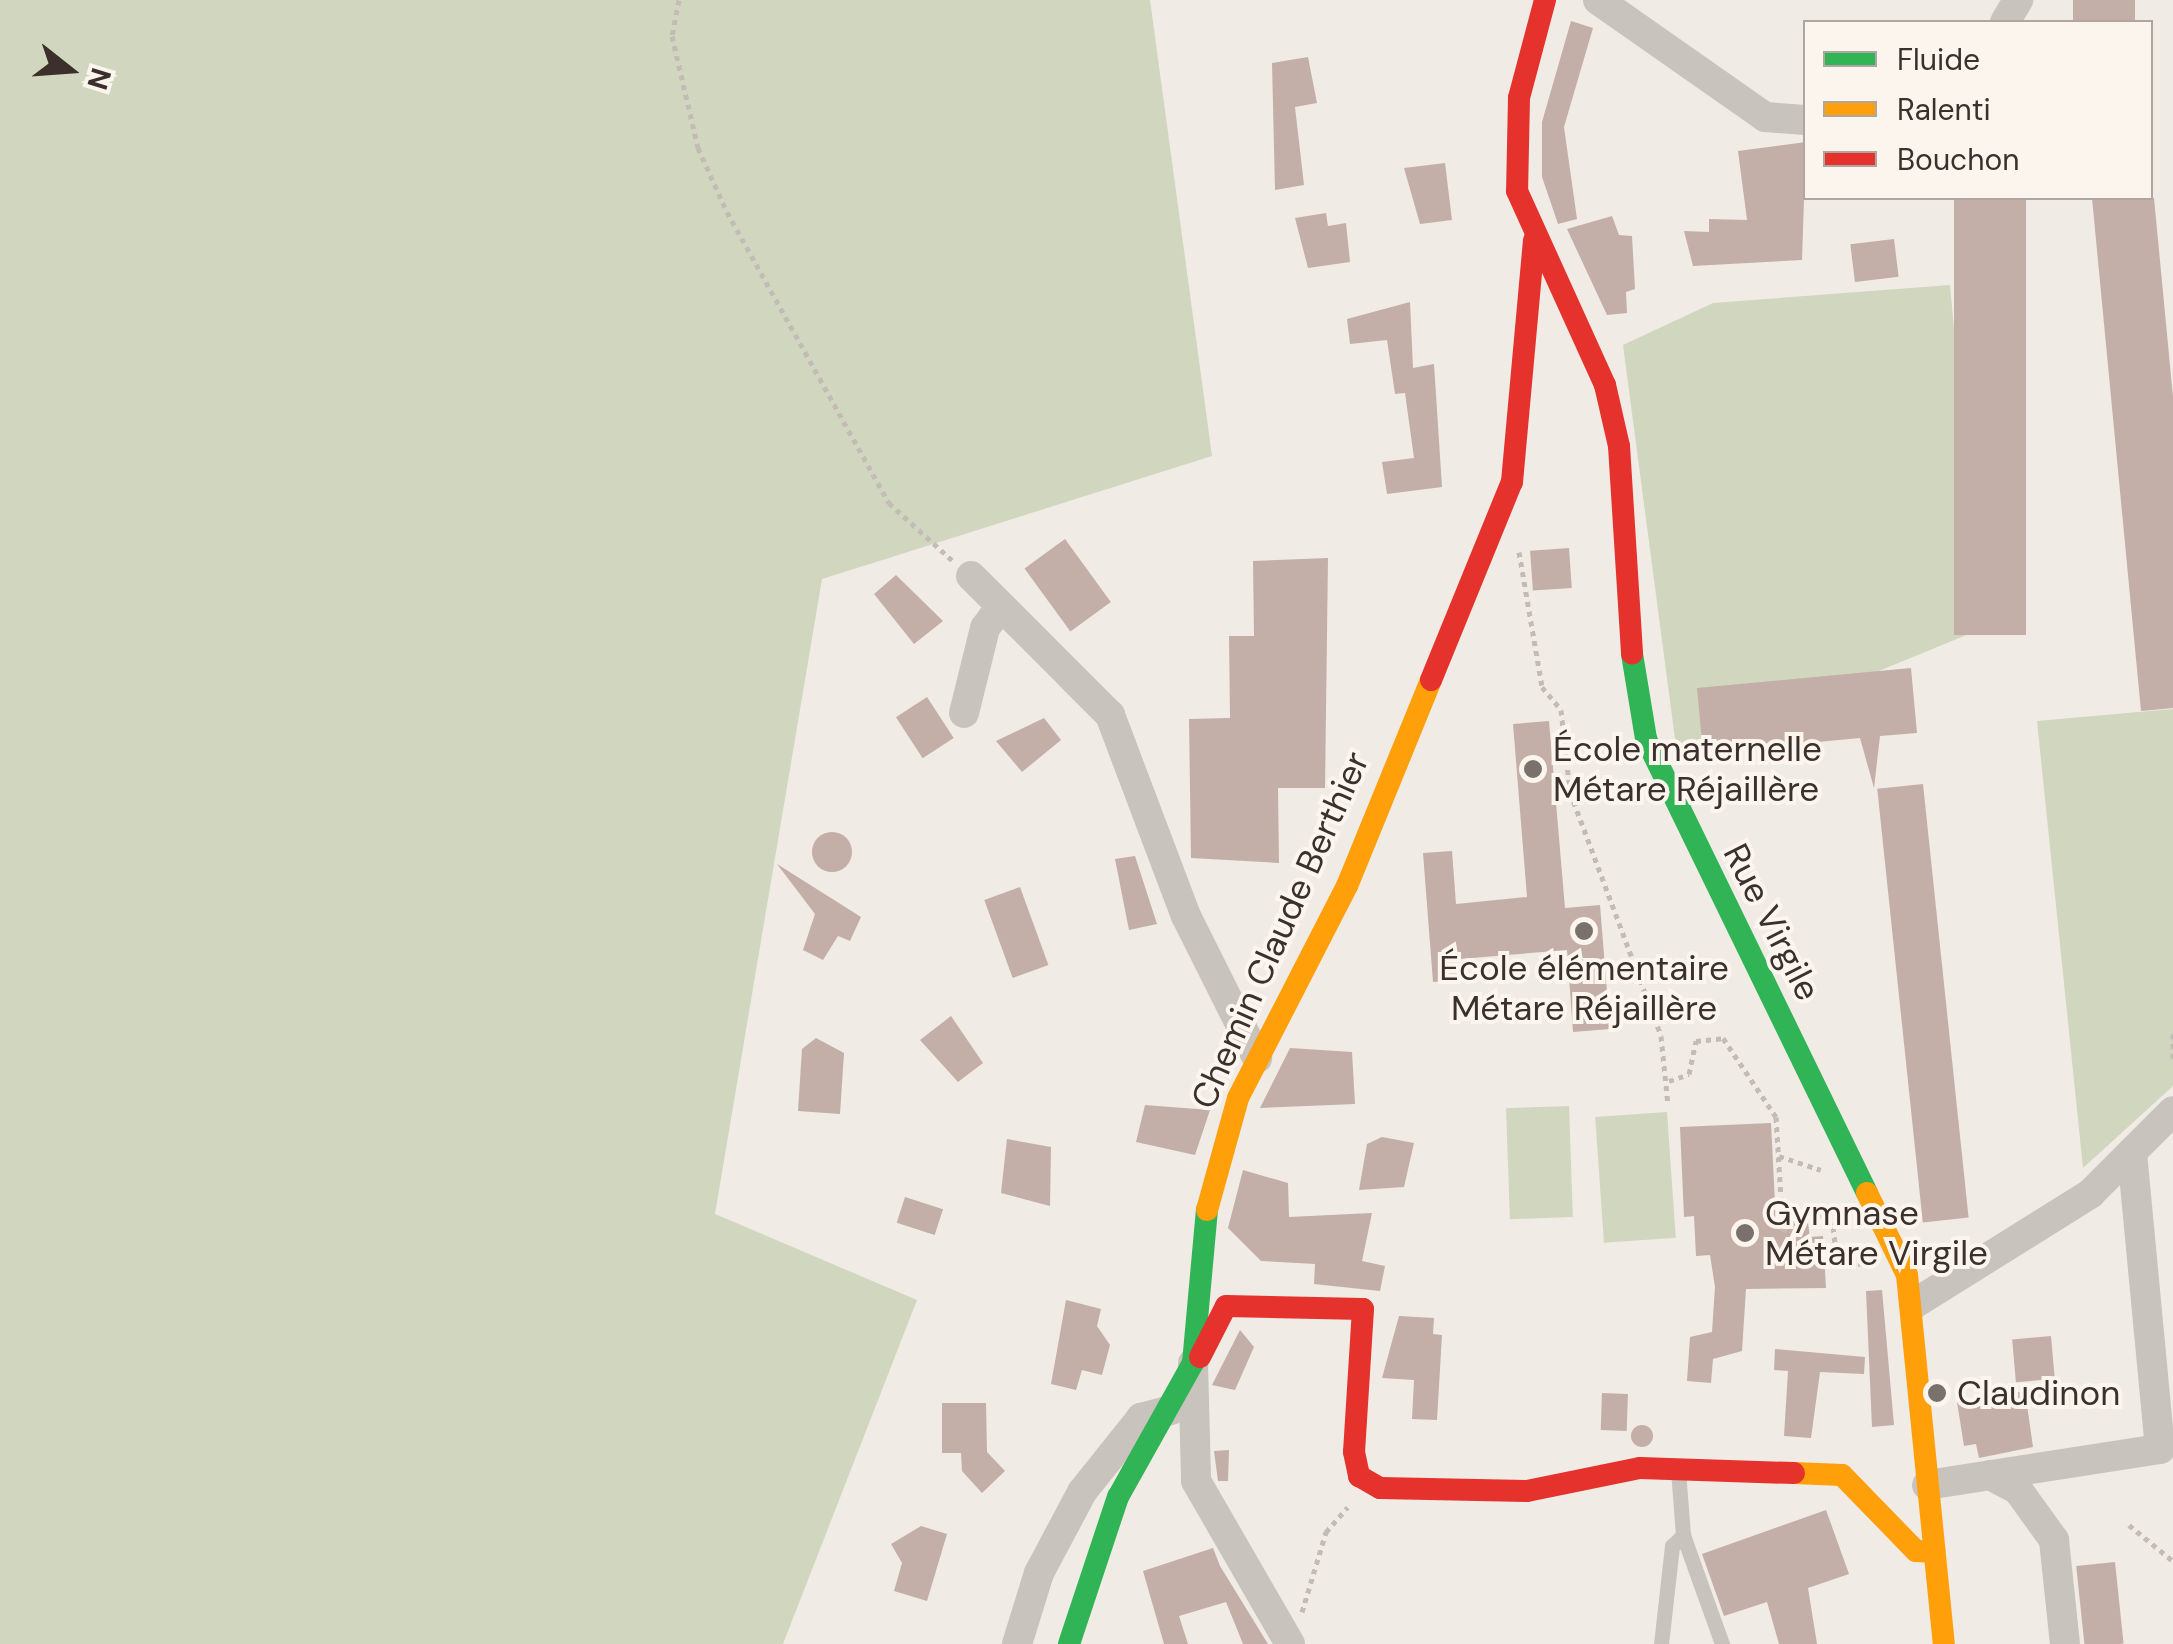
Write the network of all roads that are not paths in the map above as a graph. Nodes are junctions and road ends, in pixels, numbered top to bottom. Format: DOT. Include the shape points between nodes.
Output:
graph roads {
  1 [pos="1546,0"];
  2 [pos="1598,0"];
  3 [pos="1803,120"];
  4 [pos="1534,240"];
  5 [pos="971,576"];
  6 [pos="1000,606"];
  7 [pos="964,712"];
  8 [pos="1257,1058"];
  9 [pos="2173,1111"];
  10 [pos="2132,1152"];
  11 [pos="1914,1304"];
  12 [pos="1193,1363"];
  13 [pos="1171,1410"];
  14 [pos="1678,1470"];
  15 [pos="1990,1475"];
  16 [pos="1928,1485"];
  17 [pos="1683,1535"];
  18 [pos="1934,1552"];
  19 [pos="1294,1636"];
  20 [pos="1017,1644"];
  21 [pos="1068,1644"];
  22 [pos="1660,1644"];
  23 [pos="1722,1644"];
  24 [pos="1944,1644"];
  25 [pos="2065,1644"];
  1 -- 4 [label="street, Rue Virgile" via="1512,149"];
  2 -- 3 [label="street" via="1765,117"];
  4 -- 8 [label="street, Chemin Claude Berthier" via="1512,482 1347,886"];
  4 -- 11 [label="street, Rue Virgile" via="1605,385 1620,446 1633,678 1646,738 1896,1243"];
  5 -- 6 [label="street"];
  6 -- 7 [label="street"];
  6 -- 8 [label="street" via="1110,715 1186,916"];
  8 -- 12 [label="street, Chemin Claude Berthier" via="1206,1213"];
  9 -- 10 [label="street"];
  10 -- 11 [label="street" via="2054,1220"];
  10 -- 15 [label="street" via="2160,1449"];
  11 -- 16 [label="street, Rue Virgile"];
  12 -- 13 [label="street, Chemin Claude Berthier"];
  12 -- 14 [label="street" via="1226,1306 1363,1309 1360,1476 1380,1488 1527,1491"];
  12 -- 19 [label="street" via="1196,1481"];
  13 -- 20 [label="street" via="1141,1418 1082,1492 1039,1573"];
  13 -- 21 [label="street, Chemin Claude Berthier" via="1118,1497"];
  14 -- 17 [label="lane"];
  14 -- 18 [label="street" via="1842,1475 1916,1551"];
  15 -- 16 [label="street"];
  15 -- 25 [label="street" via="2018,1490 2054,1540"];
  16 -- 18 [label="street, Rue Virgile"];
  17 -- 22 [label="lane" via="1672,1546"];
  17 -- 23 [label="lane"];
  18 -- 24 [label="street, Rue Virgile"];
}
